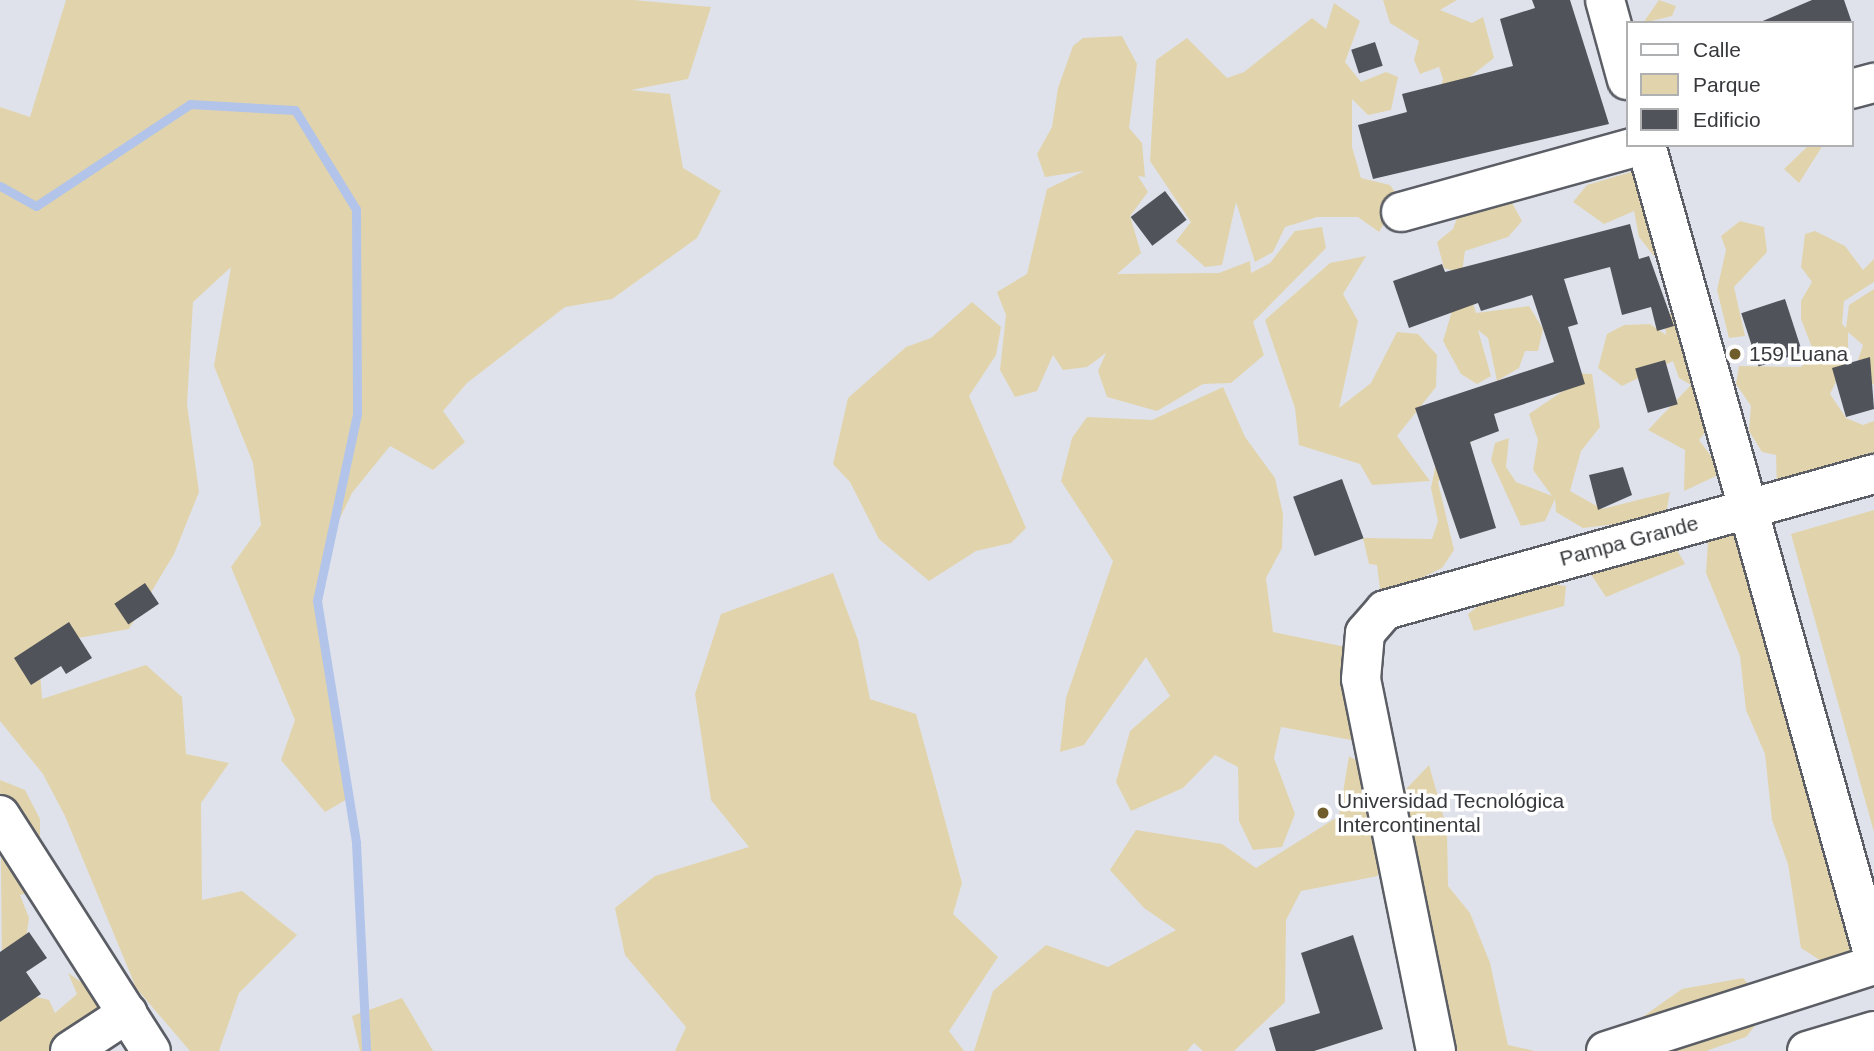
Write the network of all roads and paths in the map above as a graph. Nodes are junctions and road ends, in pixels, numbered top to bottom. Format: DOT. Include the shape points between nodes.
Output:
graph roads {
  1 [pos="1605,0"];
  2 [pos="1626,76"];
  3 [pos="1874,83"];
  4 [pos="1853,88"];
  5 [pos="1637,147"];
  6 [pos="1645,147"];
  7 [pos="1401,212"];
  8 [pos="1874,474"];
  9 [pos="1748,508"];
  10 [pos="0,815"];
  11 [pos="1874,957"];
  12 [pos="1874,965"];
  13 [pos="128,1013"];
  14 [pos="1874,1031"];
  15 [pos="70,1051"];
  16 [pos="151,1051"];
  17 [pos="1436,1051"];
  18 [pos="1606,1051"];
  19 [pos="1807,1051"];
  1 -- 2 [label="street"];
  3 -- 4 [label="street"];
  5 -- 7 [label="street"];
  6 -- 9 [label="street"];
  8 -- 9 [label="street, Pampa Grande"];
  9 -- 11 [label="street"];
  9 -- 17 [label="street, Pampa Grande" via="1385,610 1365,633 1358,655"];
  10 -- 13 [label="street"];
  12 -- 18 [label="street"];
  13 -- 15 [label="street"];
  13 -- 16 [label="street"];
  14 -- 19 [label="street"];
}
